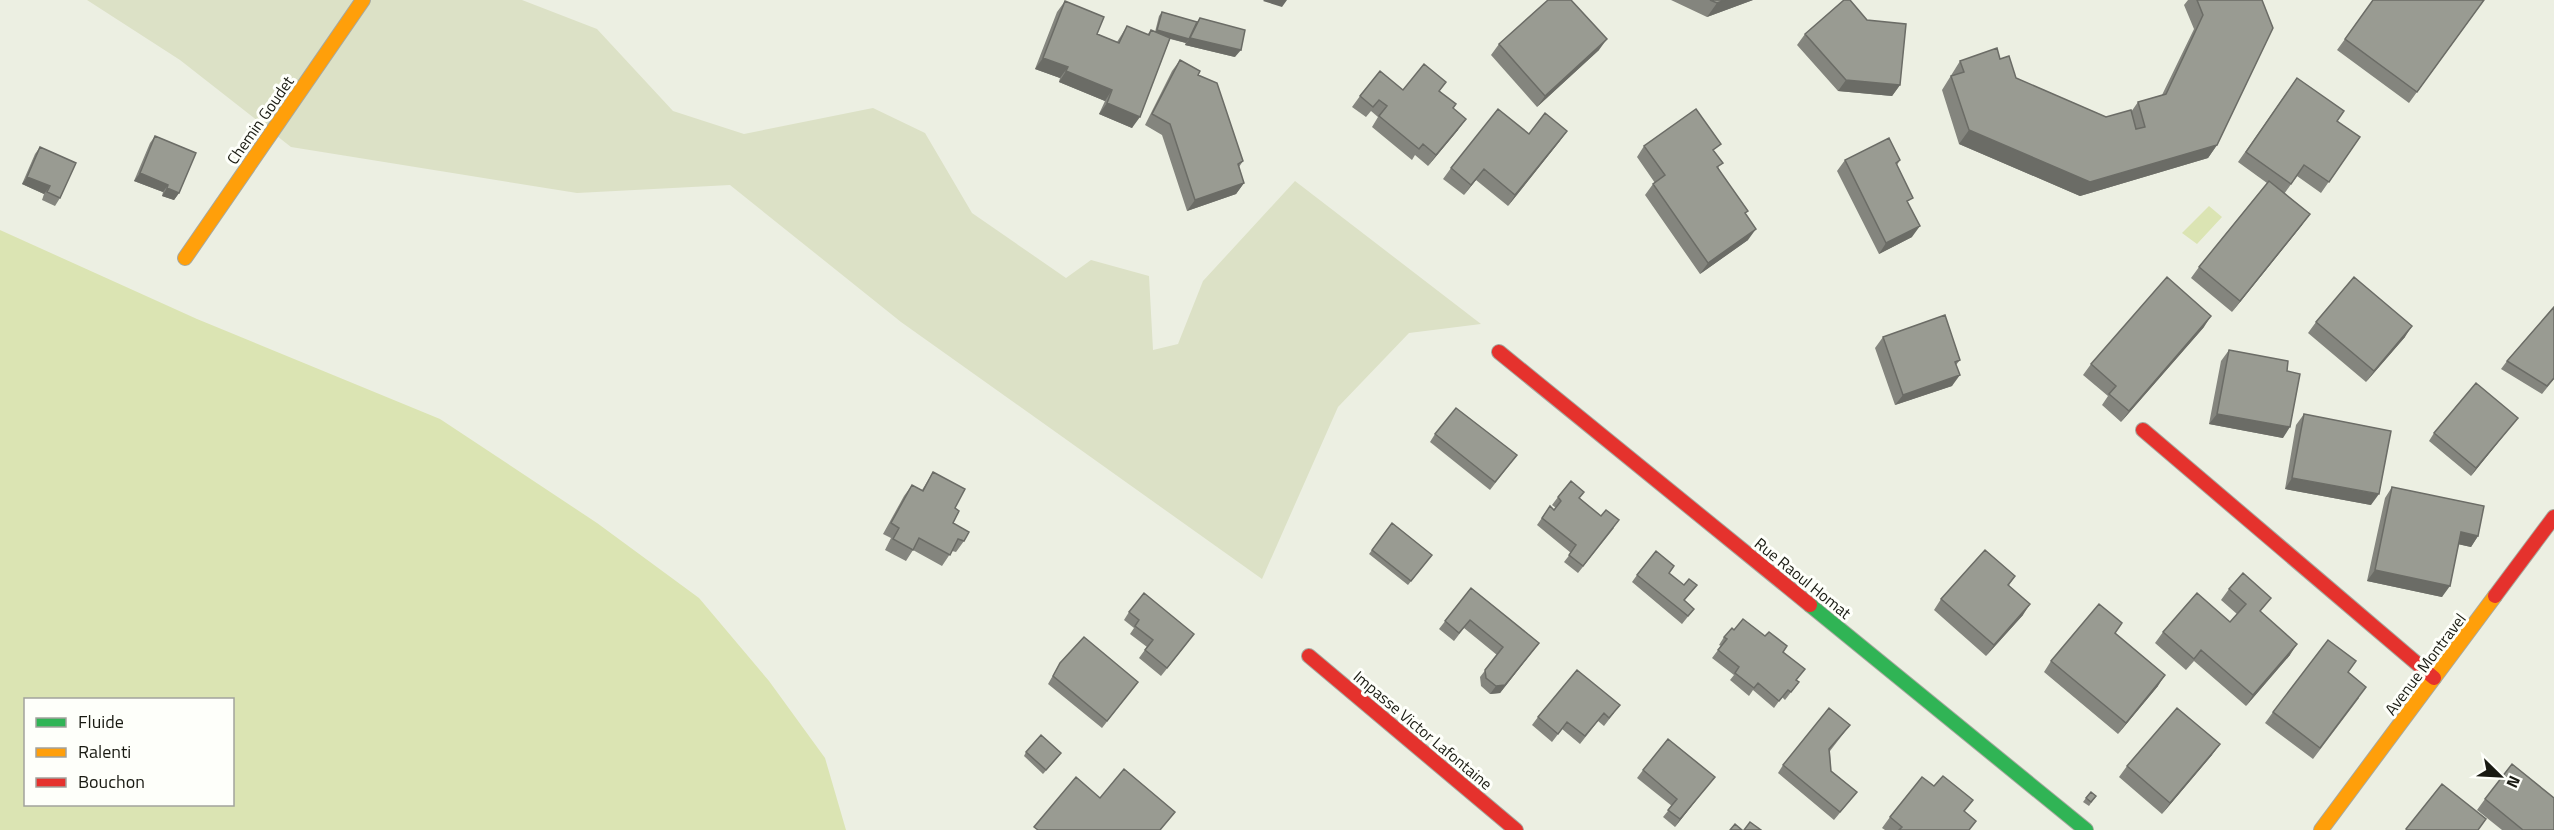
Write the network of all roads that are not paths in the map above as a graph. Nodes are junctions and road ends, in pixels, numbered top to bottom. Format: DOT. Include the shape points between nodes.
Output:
graph roads {
  1 [pos="363,0"];
  2 [pos="185,258"];
  3 [pos="1499,352"];
  4 [pos="2143,430"];
  5 [pos="2554,517"];
  6 [pos="1309,656"];
  7 [pos="2434,678"];
  8 [pos="1516,830"];
  9 [pos="2086,830"];
  10 [pos="2321,830"];
  1 -- 2 [label="street, Chemin Goudet"];
  3 -- 9 [label="street, Rue Raoul Homat"];
  4 -- 7 [label="street"];
  5 -- 7 [label="street, Avenue Montravel"];
  6 -- 8 [label="street, Impasse Victor Lafontaine"];
  7 -- 10 [label="street, Avenue Montravel"];
}
